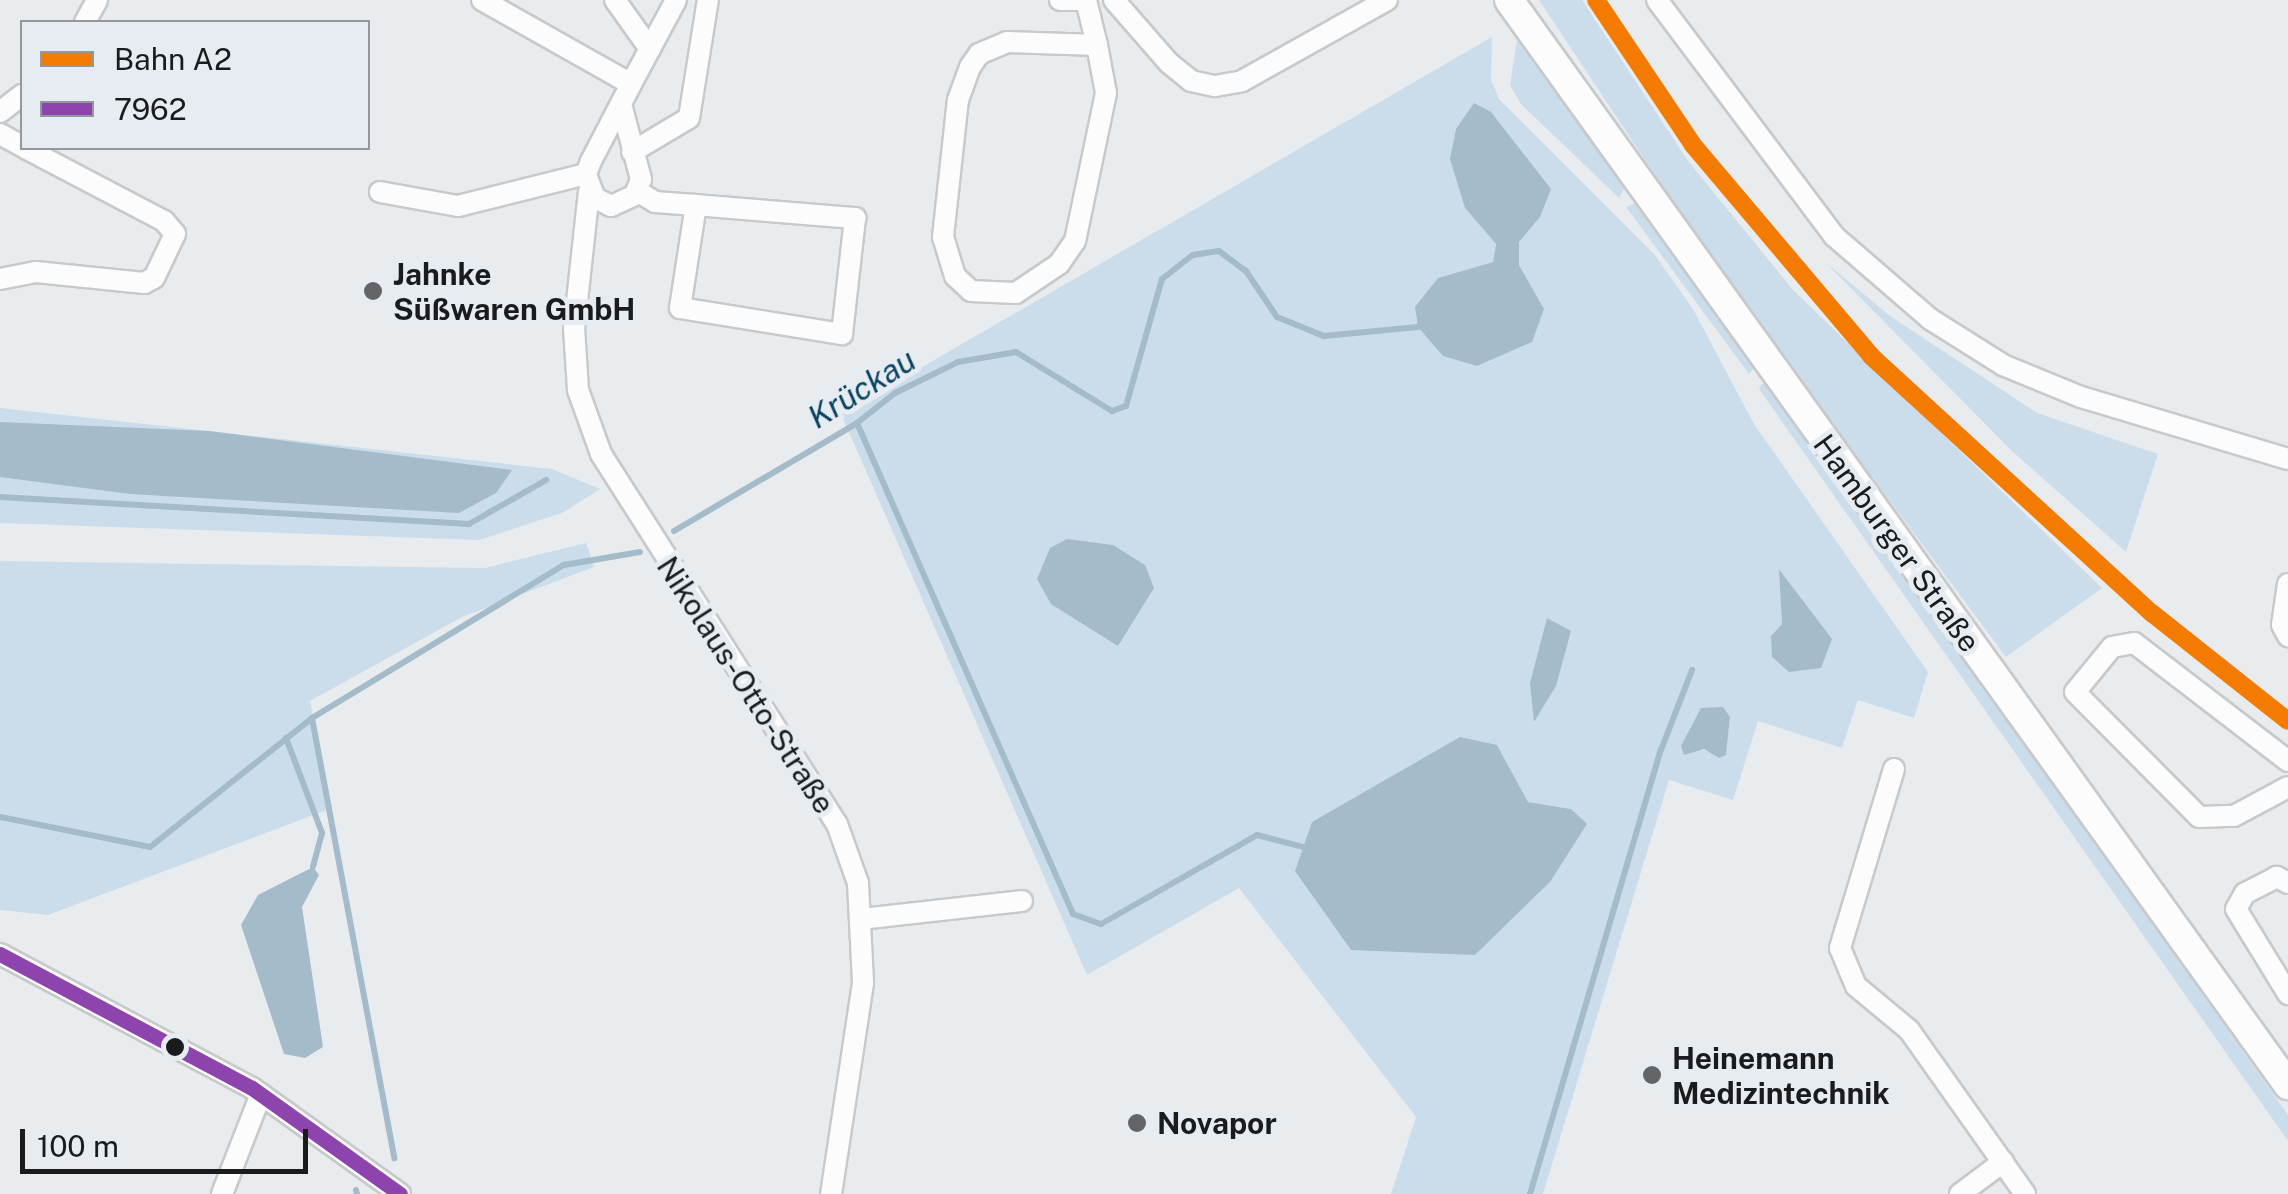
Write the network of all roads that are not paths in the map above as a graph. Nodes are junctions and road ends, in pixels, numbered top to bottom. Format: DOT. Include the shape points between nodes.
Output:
graph roads {
  1 [pos="482,0"];
  2 [pos="615,0"];
  3 [pos="676,0"];
  4 [pos="708,0"];
  5 [pos="1060,0"];
  6 [pos="1083,0"];
  7 [pos="1114,0"];
  8 [pos="1387,0"];
  9 [pos="1508,0"];
  10 [pos="1657,0"];
  11 [pos="1097,44"];
  12 [pos="650,49"];
  13 [pos="631,84"];
  14 [pos="20,97"];
  15 [pos="620,104"];
  16 [pos="0,112"];
  17 [pos="30,150"];
  18 [pos="632,152"];
  19 [pos="588,182"];
  20 [pos="638,191"];
  21 [pos="380,192"];
  22 [pos="696,204"];
  23 [pos="0,279"];
  24 [pos="2288,459"];
  25 [pos="2288,584"];
  26 [pos="2288,636"];
  27 [pos="2288,761"];
  28 [pos="1894,770"];
  29 [pos="2288,787"];
  30 [pos="2288,883"];
  31 [pos="1022,900"];
  32 [pos="861,919"];
  33 [pos="0,954"];
  34 [pos="2288,994"];
  35 [pos="2288,1085"];
  36 [pos="261,1094"];
  37 [pos="2003,1162"];
  38 [pos="222,1194"];
  39 [pos="400,1194"];
  40 [pos="830,1194"];
  41 [pos="1960,1194"];
  42 [pos="2025,1194"];
  1 -- 13 [label="street"];
  2 -- 12 [label="street"];
  3 -- 12 [label="street, Nikolaus-Otto-Straße"];
  4 -- 18 [label="street" via="689,118"];
  5 -- 6 [label="street"];
  6 -- 11 [label="street"];
  7 -- 8 [label="street" via="1168,63 1191,80 1215,86 1242,81"];
  9 -- 35 [label="main road, Hamburger Straße"];
  10 -- 24 [label="street" via="1834,236 1930,319 2003,365 2081,397"];
  11 -- 11 [label="street" via="1106,92 1075,241 1059,264 1016,293 971,290 955,276 943,237 958,100 970,67 979,54 1006,42"];
  12 -- 13 [label="street, Nikolaus-Otto-Straße"];
  13 -- 15 [label="street, Nikolaus-Otto-Straße"];
  14 -- 16 [label="street"];
  15 -- 18 [label="street"];
  15 -- 19 [label="street, Nikolaus-Otto-Straße"];
  17 -- 23 [label="street" via="164,221 174,234 154,278 144,283 36,272"];
  18 -- 20 [label="street"];
  19 -- 20 [label="street" via="611,206"];
  19 -- 21 [label="street" via="458,206"];
  19 -- 32 [label="street, Nikolaus-Otto-Straße" via="574,328 578,390 600,454 836,824 858,883"];
  20 -- 22 [label="street" via="656,202"];
  22 -- 22 [label="street" via="855,218 842,334 680,308"];
  25 -- 26 [label="street" via="2282,612"];
  27 -- 29 [label="street" via="2134,643 2112,647 2074,692 2199,817 2234,816"];
  28 -- 37 [label="street" via="1840,948 1856,986 1909,1030"];
  30 -- 34 [label="street" via="2277,877 2244,894 2236,909"];
  31 -- 32 [label="street"];
  32 -- 40 [label="street, Nikolaus-Otto-Straße" via="864,983"];
  33 -- 36 [label="street"];
  36 -- 38 [label="street"];
  36 -- 39 [label="street"];
  37 -- 41 [label="street"];
  37 -- 42 [label="street"];
}
